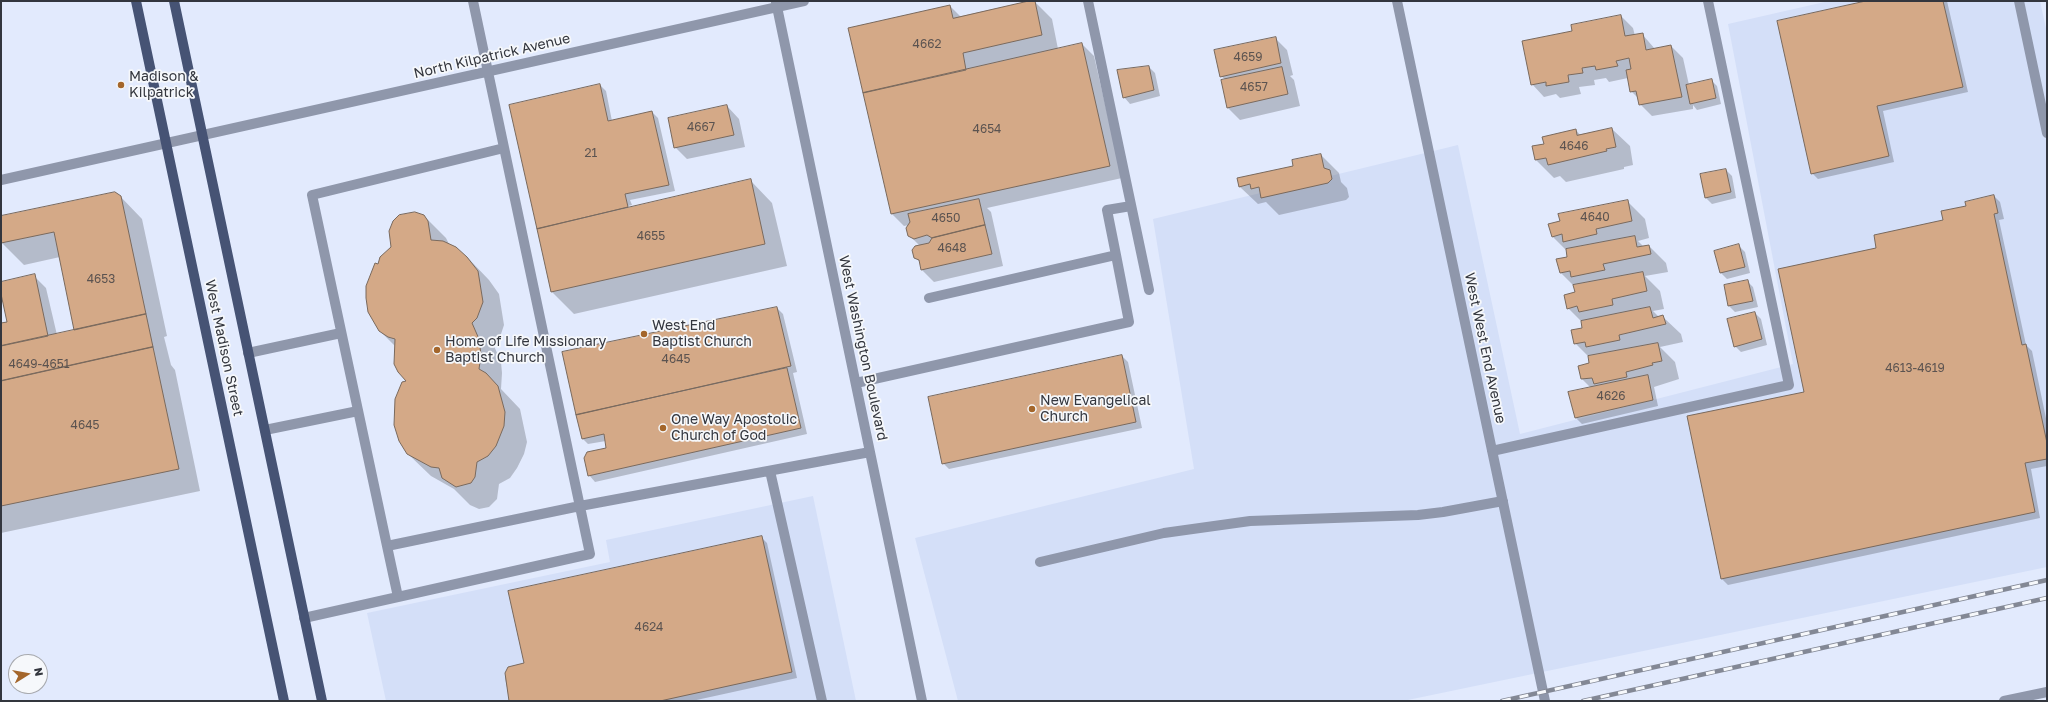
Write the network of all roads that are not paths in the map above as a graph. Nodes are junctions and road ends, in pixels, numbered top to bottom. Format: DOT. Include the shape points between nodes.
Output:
graph roads {
  1 [pos="136,1"];
  2 [pos="174,1"];
  3 [pos="473,1"];
  4 [pos="804,1"];
  5 [pos="1088,1"];
  6 [pos="1397,1"];
  7 [pos="1708,1"];
  8 [pos="2019,1"];
  9 [pos="777,4"];
  10 [pos="488,72"];
  11 [pos="2047,133"];
  12 [pos="202,136"];
  13 [pos="166,144"];
  14 [pos="504,148"];
  15 [pos="1,180"];
  16 [pos="1131,206"];
  17 [pos="1116,255"];
  18 [pos="1149,290"];
  19 [pos="929,298"];
  20 [pos="342,333"];
  21 [pos="248,353"];
  22 [pos="856,383"];
  23 [pos="358,411"];
  24 [pos="265,430"];
  25 [pos="1492,451"];
  26 [pos="870,452"];
  27 [pos="770,470"];
  28 [pos="1503,500"];
  29 [pos="580,506"];
  30 [pos="387,546"];
  31 [pos="1040,562"];
  32 [pos="398,597"];
  33 [pos="304,618"];
  34 [pos="2047,692"];
  35 [pos="284,701"];
  36 [pos="322,701"];
  37 [pos="822,701"];
  38 [pos="922,701"];
  39 [pos="1545,701"];
  40 [pos="2004,701"];
  1 -- 13 [label="main road, West Madison Street"];
  2 -- 12 [label="main road, West Madison Street"];
  3 -- 10 [label="street"];
  4 -- 9 [label="street, North Kilpatrick Avenue"];
  5 -- 16 [label="street"];
  6 -- 25 [label="street, West West End Avenue"];
  7 -- 25 [label="street" via="1789,385"];
  8 -- 11 [label="street"];
  9 -- 10 [label="street, North Kilpatrick Avenue"];
  9 -- 22 [label="street, West Washington Boulevard"];
  10 -- 12 [label="street, North Kilpatrick Avenue"];
  10 -- 14 [label="street"];
  12 -- 13 [label="street, North Kilpatrick Avenue"];
  12 -- 21 [label="main road, West Madison Street"];
  13 -- 15 [label="street, North Kilpatrick Avenue"];
  13 -- 35 [label="main road, West Madison Street"];
  14 -- 20 [label="street" via="312,194"];
  14 -- 29 [label="street"];
  16 -- 17 [label="street" via="1107,210"];
  16 -- 18 [label="street"];
  17 -- 19 [label="street"];
  17 -- 22 [label="street" via="1129,322"];
  20 -- 21 [label="street"];
  20 -- 23 [label="street"];
  21 -- 24 [label="main road, West Madison Street"];
  22 -- 26 [label="street, West Washington Boulevard"];
  23 -- 24 [label="street"];
  23 -- 30 [label="street"];
  24 -- 33 [label="main road, West Madison Street"];
  25 -- 28 [label="street, West West End Avenue"];
  26 -- 27 [label="street"];
  26 -- 38 [label="street, West Washington Boulevard"];
  27 -- 29 [label="street"];
  27 -- 37 [label="street"];
  28 -- 31 [label="street" via="1418,515 1250,521 1164,533"];
  28 -- 39 [label="street, West West End Avenue"];
  29 -- 30 [label="street"];
  29 -- 32 [label="street" via="590,554"];
  30 -- 32 [label="street"];
  32 -- 33 [label="street"];
  33 -- 36 [label="main road, West Madison Street"];
  34 -- 40 [label="street"];
}
